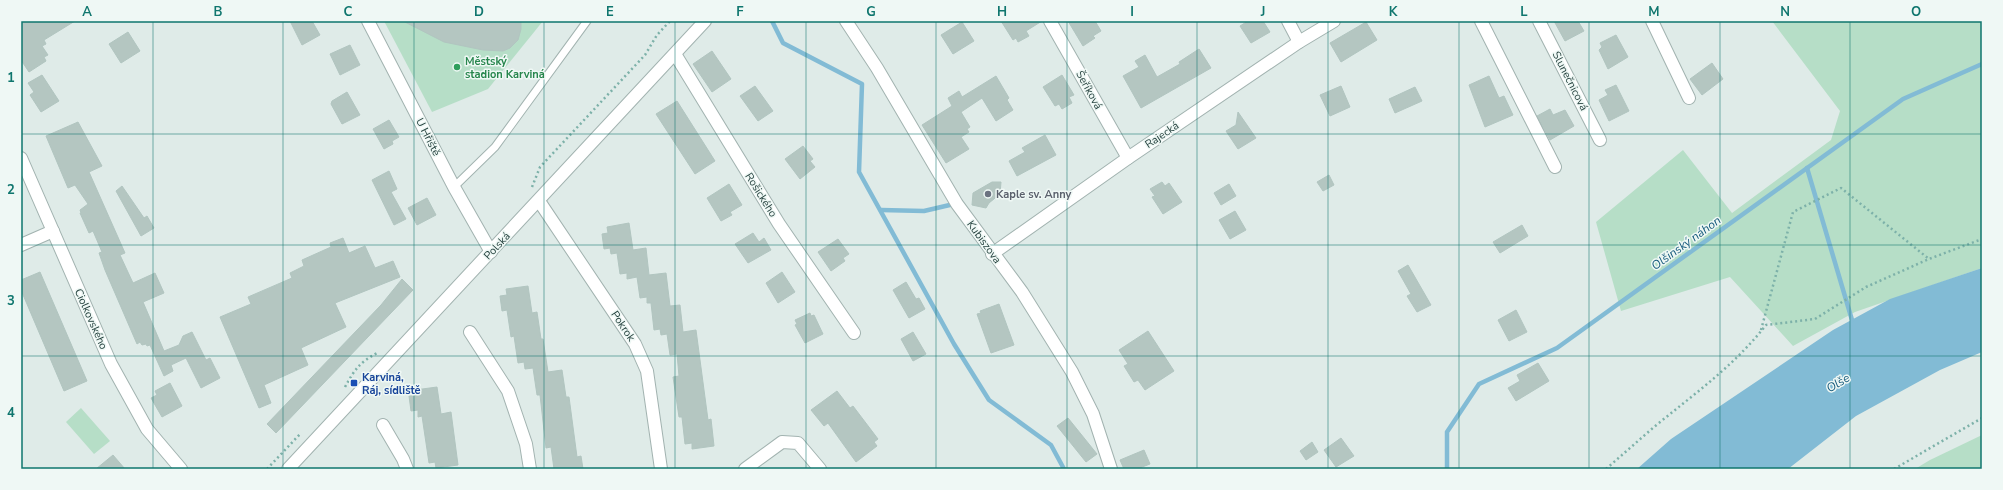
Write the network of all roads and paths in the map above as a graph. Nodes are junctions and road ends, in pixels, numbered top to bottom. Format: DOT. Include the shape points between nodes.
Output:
graph roads {
  1 [pos="368,21"];
  2 [pos="587,21"];
  3 [pos="670,21"];
  4 [pos="705,21"];
  5 [pos="846,21"];
  6 [pos="1050,21"];
  7 [pos="1288,21"];
  8 [pos="1334,21"];
  9 [pos="1481,21"];
  10 [pos="1539,21"];
  11 [pos="1652,21"];
  12 [pos="1299,42"];
  13 [pos="675,54"];
  14 [pos="1689,98"];
  15 [pos="1600,140"];
  16 [pos="21,158"];
  17 [pos="1128,158"];
  18 [pos="1555,167"];
  19 [pos="454,187"];
  20 [pos="531,188"];
  21 [pos="539,201"];
  22 [pos="53,231"];
  23 [pos="1982,239"];
  24 [pos="21,246"];
  25 [pos="491,252"];
  26 [pos="992,254"];
  27 [pos="1929,259"];
  28 [pos="470,332"];
  29 [pos="854,333"];
  30 [pos="1760,333"];
  31 [pos="383,348"];
  32 [pos="344,389"];
  33 [pos="1982,418"];
  34 [pos="382,425"];
  35 [pos="305,430"];
  36 [pos="181,469"];
  37 [pos="267,469"];
  38 [pos="288,469"];
  39 [pos="407,469"];
  40 [pos="530,469"];
  41 [pos="661,469"];
  42 [pos="745,469"];
  43 [pos="820,469"];
  44 [pos="1111,469"];
  45 [pos="1606,469"];
  46 [pos="1894,469"];
  1 -- 19 [label="street, U Hřiště"];
  2 -- 19 [label="lane" via="494,147"];
  3 -- 20 [label="path" via="657,35 645,55 540,167"];
  4 -- 13 [label="street, Polská"];
  5 -- 26 [label="street, Kubiszova" via="877,68 957,204"];
  6 -- 17 [label="street, Šeříková"];
  7 -- 12 [label="street"];
  8 -- 12 [label="street, Rajecká"];
  9 -- 18 [label="street"];
  10 -- 15 [label="street, Slunečnicová"];
  11 -- 14 [label="street"];
  12 -- 17 [label="street, Rajecká"];
  13 -- 21 [label="street, Polská"];
  13 -- 29 [label="street, Rošického" via="779,224"];
  16 -- 22 [label="street, Ciolkovského"];
  17 -- 26 [label="street, Rajecká"];
  19 -- 25 [label="street, U Hřiště"];
  21 -- 25 [label="street, Polská"];
  21 -- 41 [label="street, Pokrok" via="636,344 648,371"];
  22 -- 24 [label="street"];
  22 -- 36 [label="street, Ciolkovského" via="111,364 147,429"];
  23 -- 27 [label="path"];
  25 -- 38 [label="street, Polská"];
  26 -- 44 [label="street, Kubiszova" via="1022,292 1072,372 1093,414"];
  27 -- 30 [label="path" via="1866,287 1815,319 1766,325"];
  27 -- 30 [label="path" via="1841,188 1793,212"];
  28 -- 40 [label="street" via="508,391 526,444"];
  30 -- 45 [label="path" via="1720,375"];
  31 -- 32 [label="path" via="362,361"];
  33 -- 46 [label="path"];
  34 -- 39 [label="street"];
  35 -- 37 [label="path"];
  42 -- 43 [label="street" via="782,442 798,443"];
}
